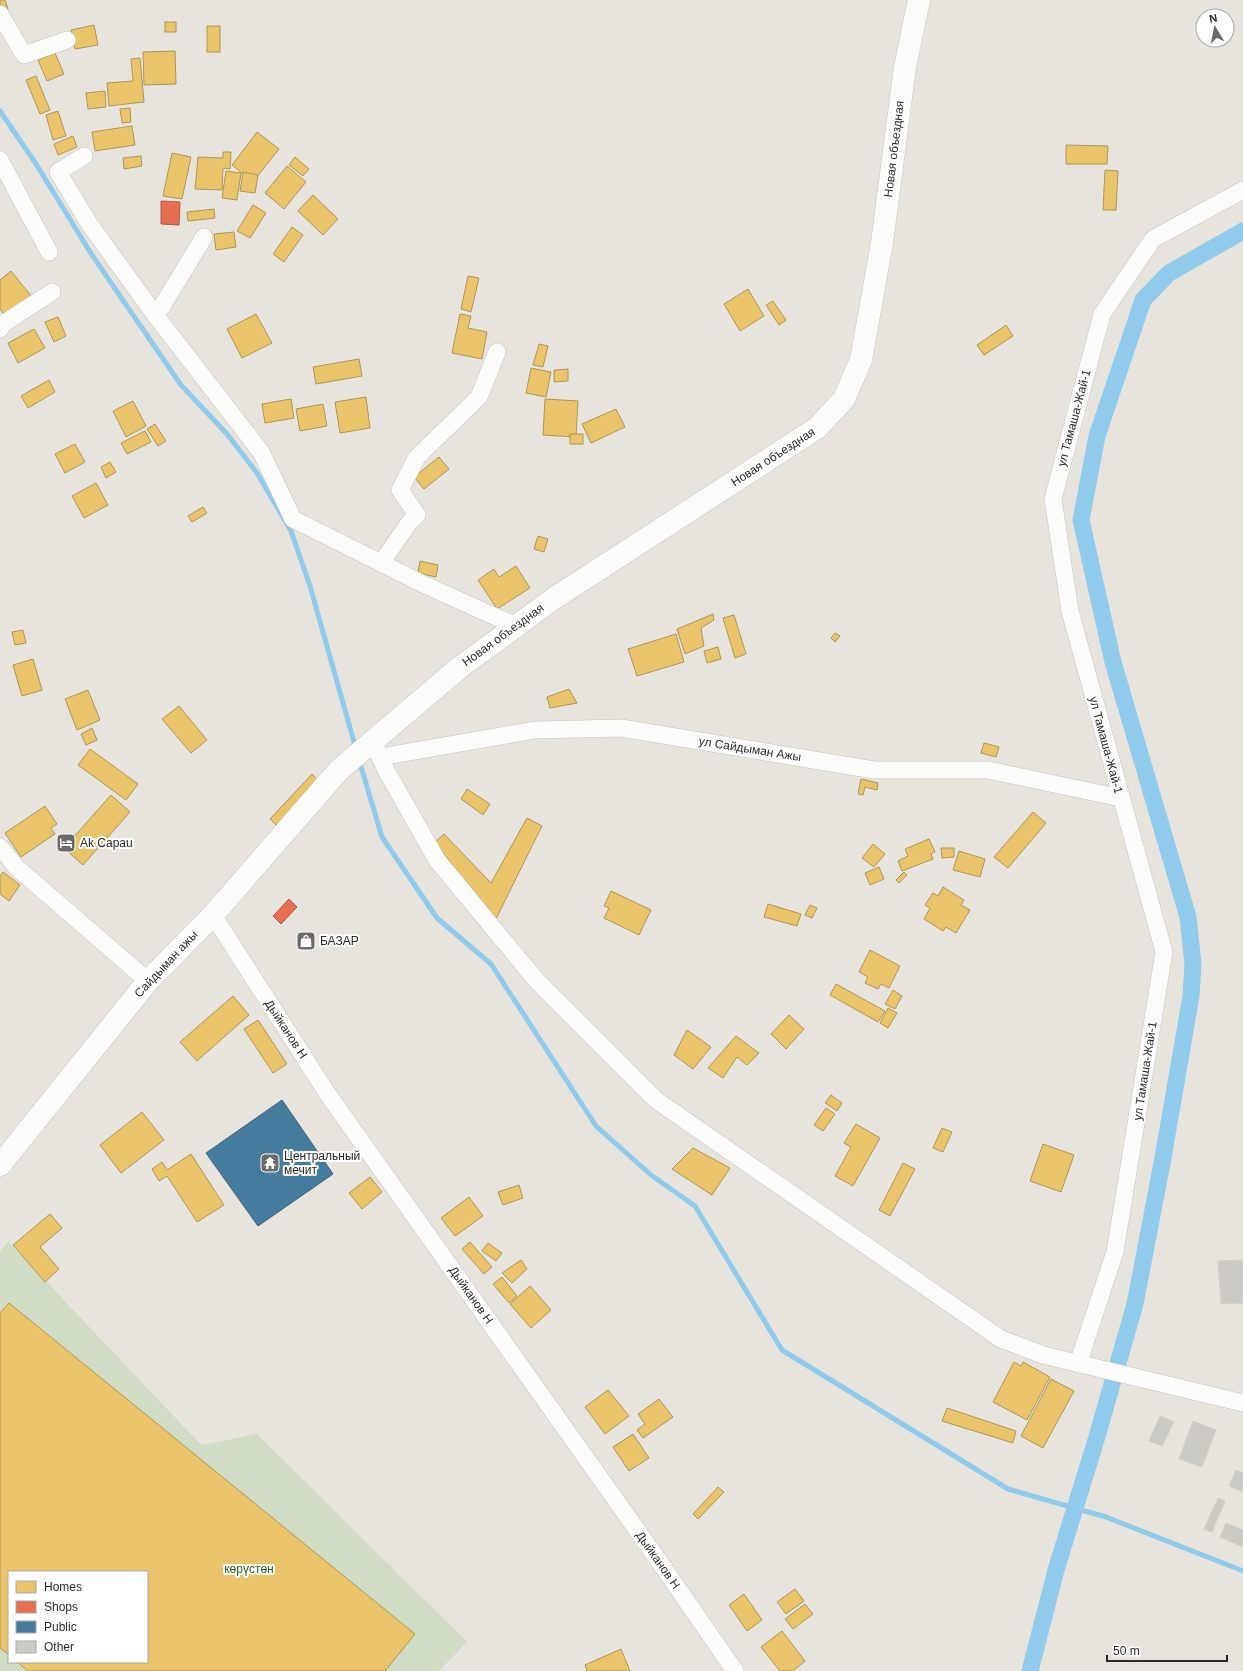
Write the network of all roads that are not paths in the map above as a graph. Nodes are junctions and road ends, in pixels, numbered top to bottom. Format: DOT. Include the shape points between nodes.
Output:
graph roads {
  1 [pos="920,0"];
  2 [pos="0,14"];
  3 [pos="66,40"];
  4 [pos="84,156"];
  5 [pos="0,160"];
  6 [pos="1243,190"];
  7 [pos="204,237"];
  8 [pos="49,252"];
  9 [pos="52,292"];
  10 [pos="156,316"];
  11 [pos="0,329"];
  12 [pos="497,352"];
  13 [pos="381,563"];
  14 [pos="516,626"];
  15 [pos="373,748"];
  16 [pos="339,770"];
  17 [pos="1121,798"];
  18 [pos="0,847"];
  19 [pos="213,915"];
  20 [pos="148,981"];
  21 [pos="0,1165"];
  22 [pos="1080,1364"];
  23 [pos="1243,1403"];
  24 [pos="735,1671"];
  1 -- 14 [label="main road, Новая объездная" via="905,67 882,244 861,360 844,399 817,428 553,599"];
  2 -- 3 [label="street" via="24,55"];
  4 -- 10 [label="street" via="58,172 90,225"];
  5 -- 8 [label="street"];
  6 -- 17 [label="street, ул Тамаша-Жай-1" via="1153,239 1102,314 1053,499 1070,611"];
  7 -- 10 [label="street"];
  9 -- 11 [label="street" via="3,324"];
  10 -- 13 [label="street" via="261,452 293,519"];
  12 -- 13 [label="street" via="479,398 417,457 400,490 417,515"];
  13 -- 14 [label="street"];
  14 -- 15 [label="main road, Новая объездная" via="459,668"];
  15 -- 16 [label="main road, Новая объездная"];
  15 -- 17 [label="street, ул Сайдыман Ажы" via="535,730 621,728 874,770 988,770"];
  15 -- 22 [label="street" via="437,860 536,980 656,1100 1001,1339 1043,1355"];
  16 -- 19 [label="main road, Сайдыман ажы"];
  17 -- 22 [label="street, ул Тамаша-Жай-1" via="1164,952 1115,1252"];
  18 -- 20 [label="street" via="16,867"];
  19 -- 20 [label="main road, Сайдыман ажы"];
  19 -- 24 [label="street, Дыйканов Н" via="328,1093"];
  20 -- 21 [label="main road, Сайдыман ажы"];
  22 -- 23 [label="street"];
}
